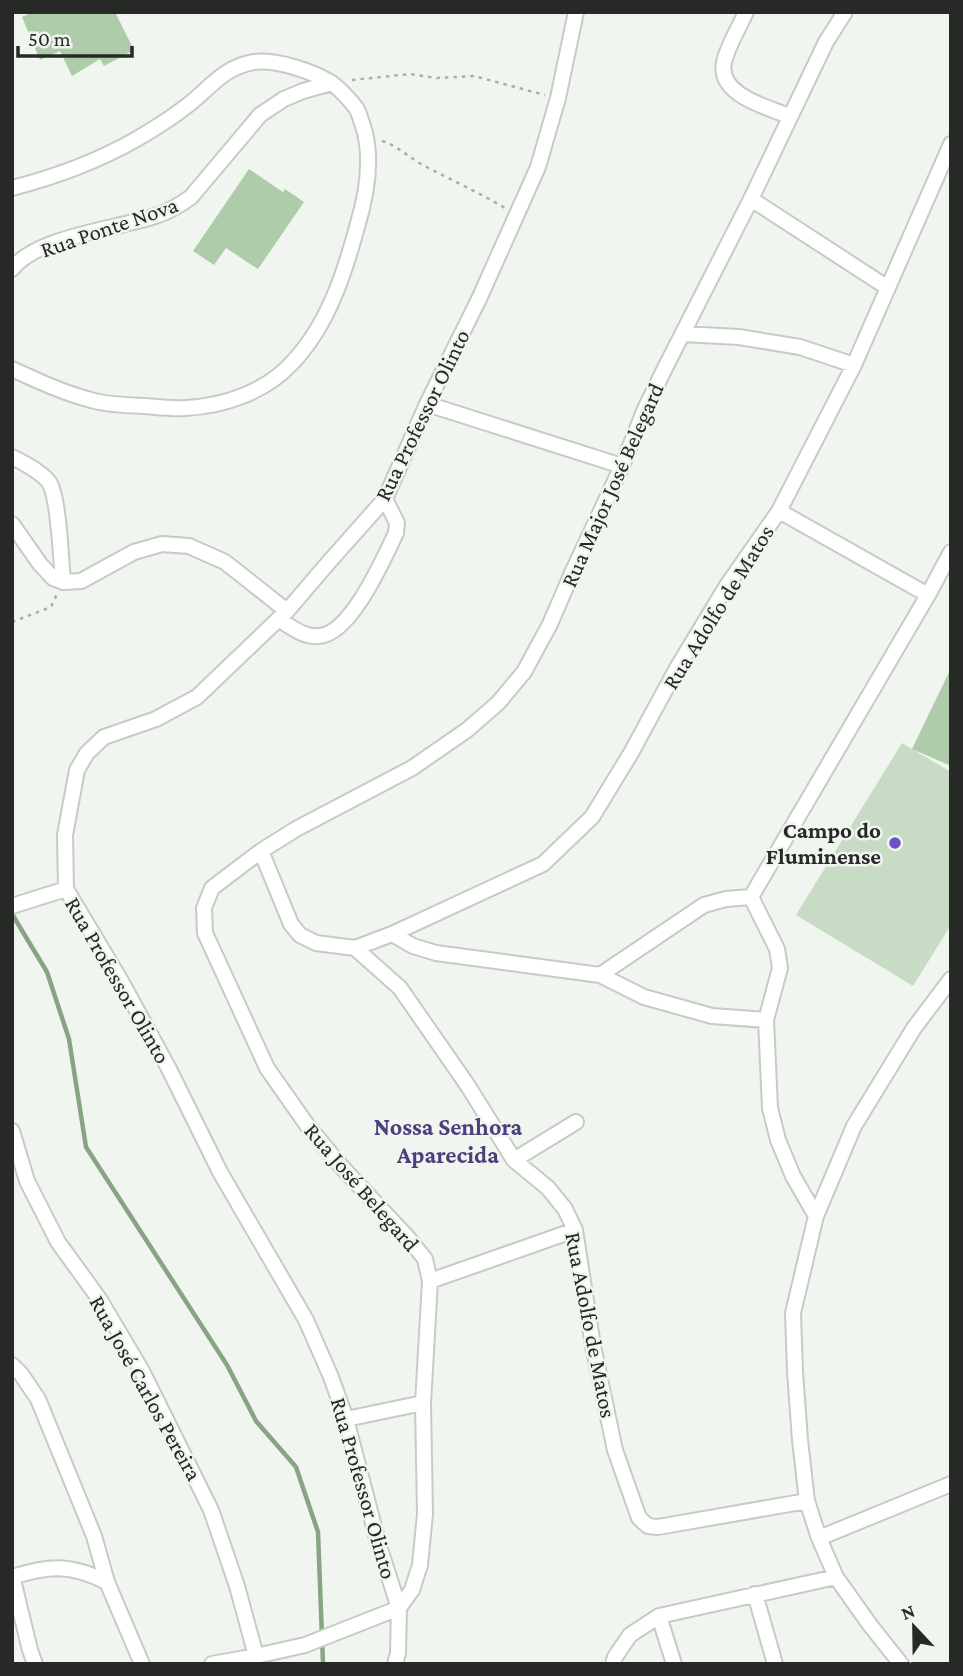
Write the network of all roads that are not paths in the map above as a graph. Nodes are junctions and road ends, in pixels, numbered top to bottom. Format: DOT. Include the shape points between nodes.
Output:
graph roads {
  1 [pos="576,12"];
  2 [pos="746,12"];
  3 [pos="845,12"];
  4 [pos="332,83"];
  5 [pos="789,116"];
  6 [pos="951,144"];
  7 [pos="12,188"];
  8 [pos="751,198"];
  9 [pos="12,269"];
  10 [pos="888,288"];
  11 [pos="683,334"];
  12 [pos="854,366"];
  13 [pos="12,369"];
  14 [pos="427,404"];
  15 [pos="12,457"];
  16 [pos="622,466"];
  17 [pos="385,499"];
  18 [pos="779,511"];
  19 [pos="12,524"];
  20 [pos="951,552"];
  21 [pos="63,582"];
  22 [pos="928,595"];
  23 [pos="282,615"];
  24 [pos="261,850"];
  25 [pos="66,889"];
  26 [pos="751,897"];
  27 [pos="12,906"];
  28 [pos="392,934"];
  29 [pos="355,948"];
  30 [pos="600,975"];
  31 [pos="951,979"];
  32 [pos="766,1020"];
  33 [pos="576,1122"];
  34 [pos="12,1131"];
  35 [pos="514,1160"];
  36 [pos="816,1216"];
  37 [pos="575,1230"];
  38 [pos="430,1281"];
  39 [pos="12,1365"];
  40 [pos="423,1403"];
  41 [pos="346,1419"];
  42 [pos="951,1484"];
  43 [pos="807,1501"];
  44 [pos="819,1538"];
  45 [pos="12,1576"];
  46 [pos="836,1577"];
  47 [pos="107,1582"];
  48 [pos="755,1594"];
  49 [pos="399,1608"];
  50 [pos="659,1616"];
  51 [pos="256,1656"];
  52 [pos="35,1664"];
  53 [pos="142,1664"];
  54 [pos="212,1664"];
  55 [pos="396,1664"];
  56 [pos="612,1664"];
  57 [pos="674,1664"];
  58 [pos="775,1664"];
  59 [pos="901,1664"];
  1 -- 14 [label="street, Rua Professor Olinto" via="538,167"];
  2 -- 5 [label="street" via="725,59 726,80 750,100"];
  3 -- 5 [label="street, Rua Major José Belegard"];
  4 -- 7 [label="street" via="280,63 255,62 236,68 135,139 51,178"];
  4 -- 9 [label="street, Rua Ponte Nova" via="294,95 260,116 191,197 177,207 37,249"];
  4 -- 13 [label="street" via="357,109 366,136 368,176 346,268 309,343 291,365 248,394 186,408 94,401"];
  5 -- 8 [label="street, Rua Major José Belegard"];
  6 -- 10 [label="street, Rua Adolfo de Matos"];
  8 -- 10 [label="street"];
  8 -- 11 [label="street, Rua Major José Belegard"];
  10 -- 12 [label="street, Rua Adolfo de Matos"];
  11 -- 12 [label="street" via="739,337 800,348"];
  11 -- 16 [label="street, Rua Major José Belegard"];
  12 -- 18 [label="street, Rua Adolfo de Matos"];
  14 -- 16 [label="street"];
  14 -- 17 [label="street, Rua Professor Olinto"];
  15 -- 21 [label="street" via="50,483"];
  16 -- 24 [label="street, Rua Major José Belegard" via="550,624 524,672 498,703 412,768"];
  17 -- 23 [label="street, Rua Professor Olinto"];
  17 -- 23 [label="street" via="397,523 396,533 363,597 342,625 321,637 309,636"];
  18 -- 22 [label="street"];
  18 -- 28 [label="street, Rua Adolfo de Matos" via="726,587 592,817 543,864"];
  19 -- 21 [label="street" via="40,564"];
  20 -- 22 [label="street"];
  21 -- 23 [label="street" via="81,581 134,552 162,544 189,546 225,562"];
  22 -- 26 [label="street"];
  23 -- 25 [label="street, Rua Professor Olinto" via="197,697 156,719 104,737 87,753 77,770 65,835"];
  24 -- 29 [label="street, Rua Adolfo de Matos" via="291,924 300,935 316,943"];
  24 -- 38 [label="street, Rua José Belegard" via="212,888 204,908 205,933 267,1068 340,1166 425,1259"];
  25 -- 27 [label="street"];
  25 -- 41 [label="street, Rua Professor Olinto" via="306,1320"];
  26 -- 30 [label="street" via="704,905"];
  26 -- 32 [label="street" via="777,949 780,968"];
  28 -- 29 [label="street, Rua Adolfo de Matos"];
  28 -- 30 [label="street" via="436,953"];
  29 -- 35 [label="street, Rua Adolfo de Matos" via="400,988"];
  30 -- 32 [label="street" via="644,997 712,1016"];
  31 -- 36 [label="street" via="914,1028 854,1126"];
  32 -- 36 [label="street" via="770,1108 778,1140"];
  33 -- 35 [label="street"];
  34 -- 51 [label="street, Rua José Carlos Pereira" via="27,1181 58,1242 100,1300 142,1371 211,1510"];
  35 -- 37 [label="street, Rua Adolfo de Matos" via="548,1188"];
  36 -- 43 [label="street" via="793,1313"];
  37 -- 38 [label="street"];
  37 -- 43 [label="street, Rua Adolfo de Matos" via="615,1450 639,1518 658,1527"];
  38 -- 40 [label="street, Rua José Belegard"];
  39 -- 47 [label="street" via="38,1399 94,1536"];
  40 -- 41 [label="street"];
  40 -- 49 [label="street, Rua José Belegard" via="425,1514 420,1564 412,1590"];
  41 -- 49 [label="street, Rua Professor Olinto"];
  42 -- 44 [label="street"];
  43 -- 44 [label="street"];
  44 -- 46 [label="street"];
  45 -- 47 [label="street" via="62,1567"];
  45 -- 52 [label="street"];
  46 -- 48 [label="street"];
  46 -- 59 [label="street"];
  47 -- 53 [label="street"];
  48 -- 50 [label="street"];
  48 -- 58 [label="street"];
  49 -- 51 [label="street" via="314,1642"];
  49 -- 55 [label="street, Rua Professor Olinto"];
  50 -- 56 [label="street" via="630,1634"];
  50 -- 57 [label="street"];
  51 -- 54 [label="street"];
}
